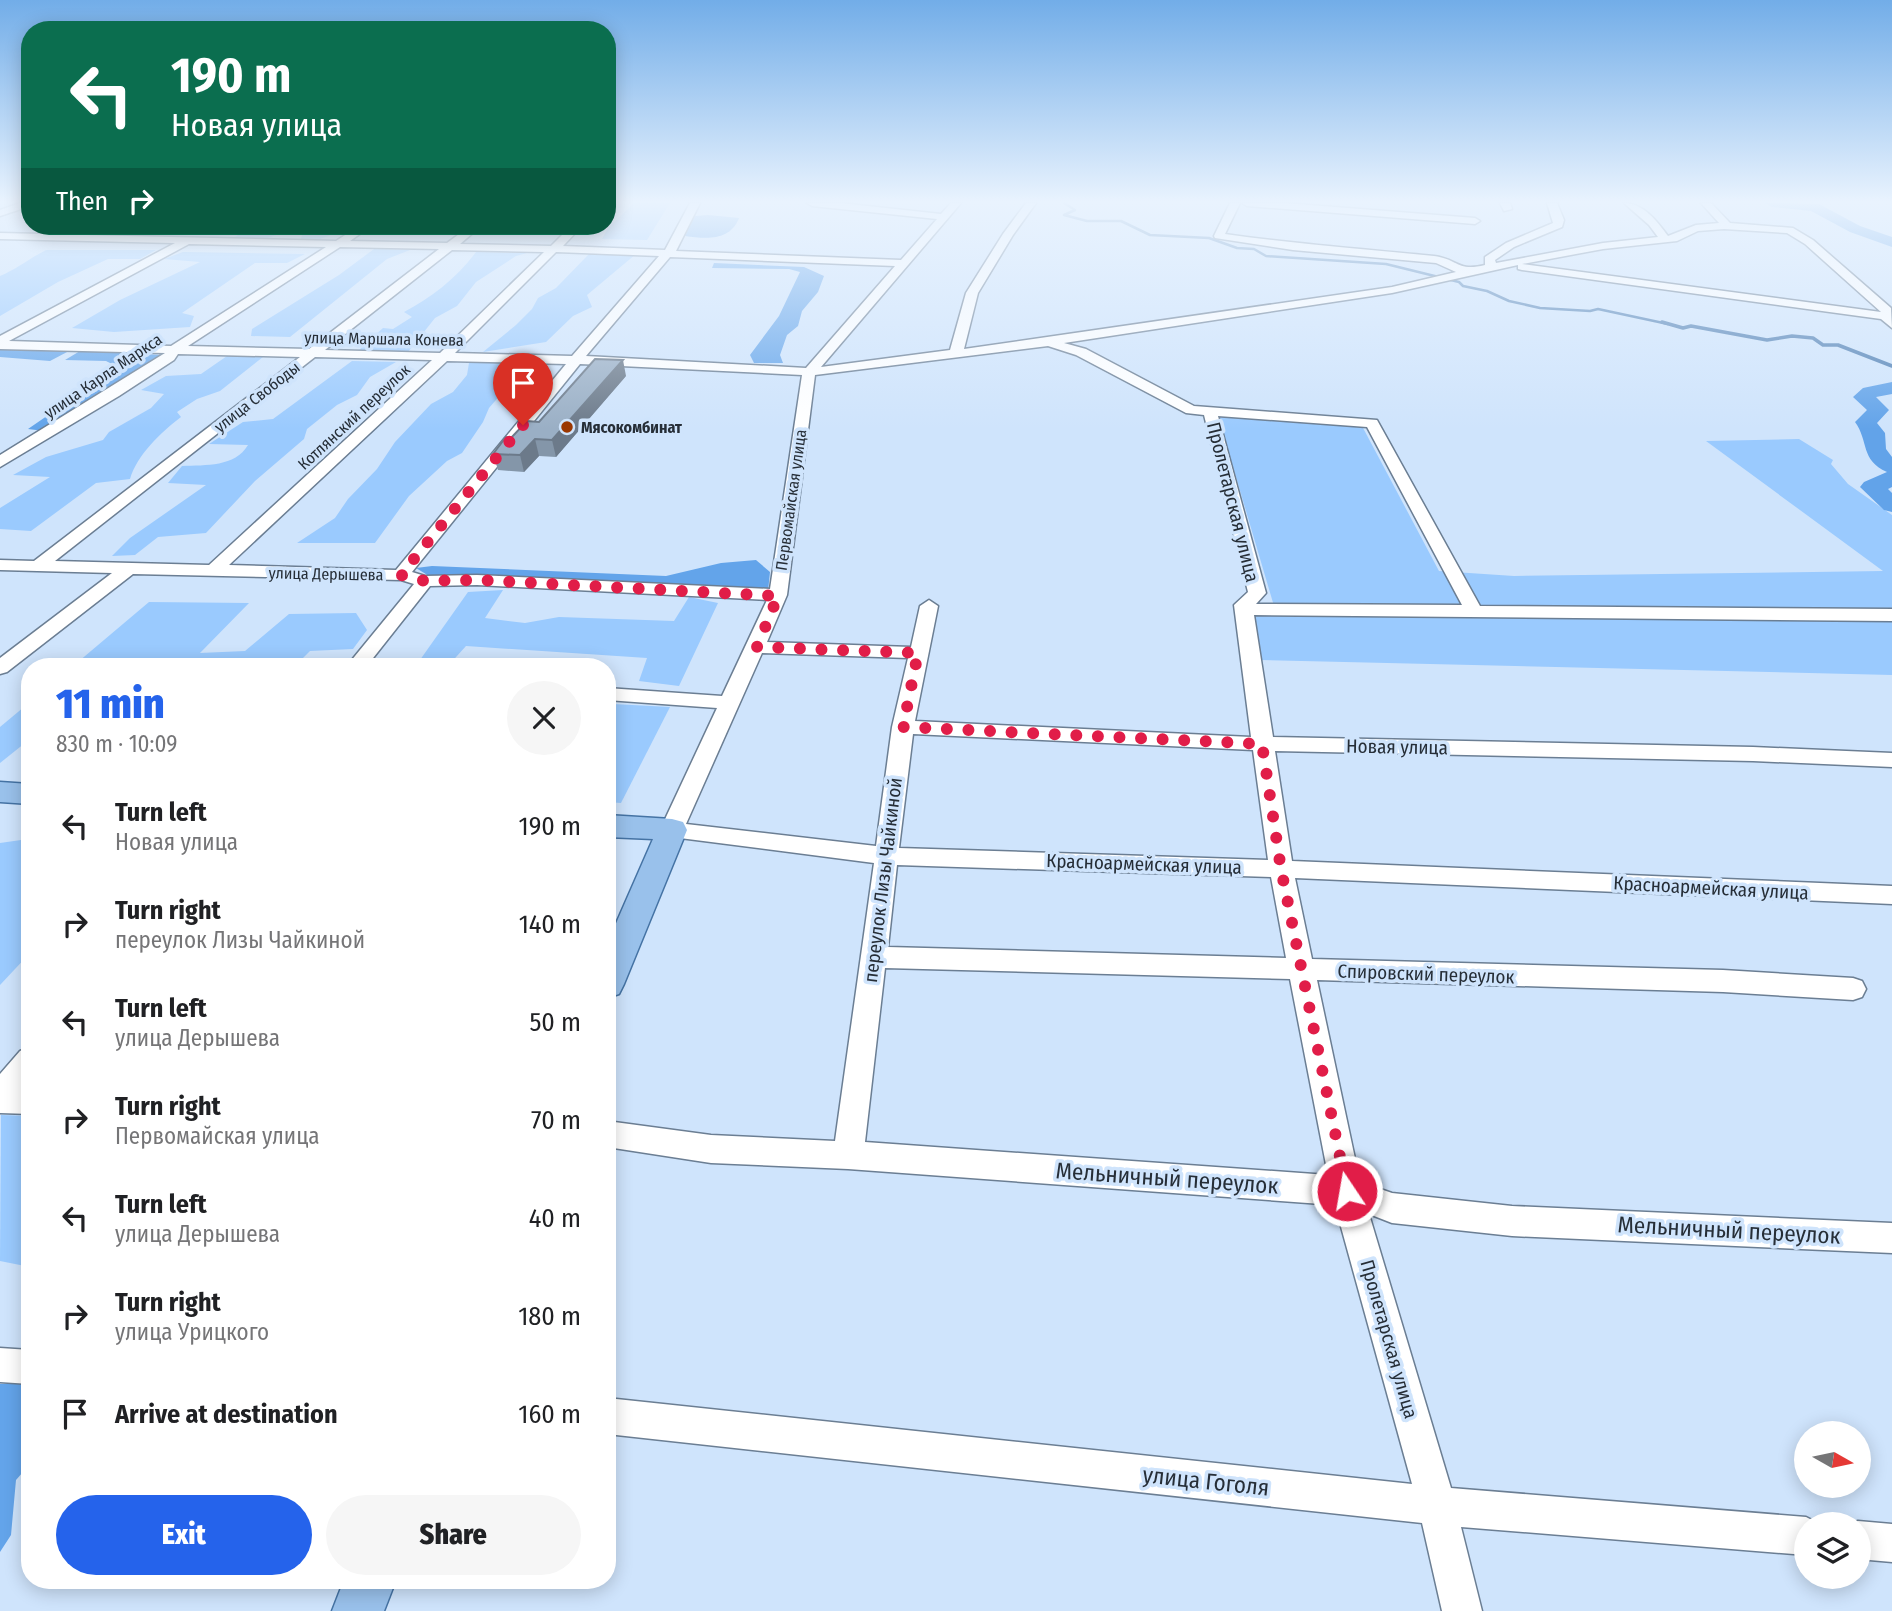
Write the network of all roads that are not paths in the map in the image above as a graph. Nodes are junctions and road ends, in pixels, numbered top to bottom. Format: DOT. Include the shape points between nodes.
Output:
graph roads {
  1 [pos="118,278"];
  2 [pos="286,278"];
  3 [pos="409,278"];
  4 [pos="525,278"];
  5 [pos="646,278"];
  6 [pos="890,278"];
  7 [pos="981,278"];
  8 [pos="1445,278"];
  9 [pos="1603,278"];
  10 [pos="1848,278"];
  11 [pos="1889,320"];
  12 [pos="1049,342"];
  13 [pos="0,343"];
  14 [pos="174,351"];
  15 [pos="956,354"];
  16 [pos="310,355"];
  17 [pos="443,358"];
  18 [pos="576,360"];
  19 [pos="809,372"];
  20 [pos="1210,412"];
  21 [pos="0,462"];
  22 [pos="0,565"];
  23 [pos="37,567"];
  24 [pos="128,569"];
  25 [pos="212,572"];
  26 [pos="401,575"];
  27 [pos="425,581"];
  28 [pos="778,596"];
  29 [pos="929,606"];
  30 [pos="1244,609"];
  31 [pos="1474,611"];
  32 [pos="1892,615"];
  33 [pos="757,647"];
  34 [pos="918,653"];
  35 [pos="363,658"];
  36 [pos="0,668"];
  37 [pos="616,695"];
  38 [pos="730,703"];
  39 [pos="903,727"];
  40 [pos="1262,744"];
  41 [pos="1892,760"];
  42 [pos="0,792"];
  43 [pos="21,793"];
  44 [pos="616,827"];
  45 [pos="672,830"];
  46 [pos="885,856"];
  47 [pos="1281,869"];
  48 [pos="1892,895"];
  49 [pos="873,957"];
  50 [pos="616,963"];
  51 [pos="1301,970"];
  52 [pos="1853,989"];
  53 [pos="21,1070"];
  54 [pos="0,1097"];
  55 [pos="21,1100"];
  56 [pos="616,1135"];
  57 [pos="848,1154"];
  58 [pos="1347,1191"];
  59 [pos="1892,1238"];
  60 [pos="0,1365"];
  61 [pos="21,1366"];
  62 [pos="616,1417"];
  63 [pos="1437,1506"];
  64 [pos="1794,1535"];
  65 [pos="1871,1541"];
  66 [pos="1892,1543"];
  67 [pos="367,1589"];
  68 [pos="358,1611"];
  69 [pos="1462,1611"];
  1 -- 13 [label="street"];
  2 -- 14 [label="street, улица Карла Маркса"];
  3 -- 16 [label="street, улица Свободы"];
  4 -- 17 [label="street, Котлянский переулок"];
  5 -- 18 [label="street"];
  6 -- 19 [label="street"];
  7 -- 15 [label="street" via="972,293"];
  8 -- 12 [label="street, улица Маршала Конева"];
  9 -- 11 [label="street"];
  10 -- 11 [label="street, улица Маршала Конева" via="1887,311"];
  12 -- 15 [label="street, улица Маршала Конева"];
  12 -- 20 [label="street" via="1081,352 1174,404"];
  13 -- 14 [label="street, улица Маршала Конева"];
  14 -- 16 [label="street, улица Маршала Конева"];
  14 -- 21 [label="street, улица Карла Маркса"];
  15 -- 19 [label="street, улица Маршала Конева"];
  16 -- 17 [label="street, улица Маршала Конева"];
  16 -- 23 [label="street, улица Свободы"];
  17 -- 18 [label="street, улица Маршала Конева"];
  17 -- 25 [label="street, Котлянский переулок"];
  18 -- 19 [label="street, улица Маршала Конева"];
  18 -- 26 [label="street"];
  19 -- 28 [label="street, Первомайская улица"];
  20 -- 30 [label="street, Пролетарская улица" via="1257,593"];
  20 -- 31 [label="street" via="1372,423"];
  22 -- 23 [label="street, улица Дерышева"];
  23 -- 24 [label="street, улица Дерышева"];
  24 -- 25 [label="street, улица Дерышева"];
  24 -- 36 [label="street"];
  25 -- 26 [label="street, улица Дерышева"];
  26 -- 27 [label="street, улица Дерышева"];
  27 -- 28 [label="street, улица Дерышева"];
  27 -- 35 [label="street"];
  28 -- 33 [label="street, Первомайская улица"];
  29 -- 34 [label="street, переулок Лизы Чайкиной"];
  30 -- 31 [label="street"];
  30 -- 40 [label="street, Пролетарская улица"];
  31 -- 32 [label="street"];
  33 -- 34 [label="street"];
  33 -- 38 [label="street, Первомайская улица"];
  34 -- 39 [label="street, переулок Лизы Чайкиной"];
  37 -- 38 [label="street"];
  38 -- 45 [label="street, Первомайская улица"];
  39 -- 40 [label="street, Новая улица"];
  39 -- 46 [label="street, переулок Лизы Чайкиной"];
  40 -- 41 [label="street, Новая улица"];
  40 -- 47 [label="street, Пролетарская улица"];
  42 -- 43 [label="main road"];
  44 -- 45 [label="main road, Красноармейская улица"];
  45 -- 46 [label="street, Красноармейская улица"];
  45 -- 50 [label="main road, Первомайская улица"];
  46 -- 47 [label="street, Красноармейская улица"];
  46 -- 49 [label="street, переулок Лизы Чайкиной"];
  47 -- 48 [label="street, Красноармейская улица"];
  47 -- 51 [label="street, Пролетарская улица"];
  49 -- 51 [label="street, Спировский переулок"];
  49 -- 57 [label="street, переулок Лизы Чайкиной"];
  51 -- 52 [label="street, Спировский переулок" via="1723,981"];
  51 -- 58 [label="street, Пролетарская улица"];
  53 -- 54 [label="street"];
  54 -- 55 [label="street"];
  56 -- 57 [label="street, Мельничный переулок" via="711,1149"];
  57 -- 58 [label="street, Мельничный переулок"];
  58 -- 59 [label="street, Мельничный переулок" via="1392,1208 1512,1221"];
  58 -- 63 [label="street, Пролетарская улица"];
  60 -- 61 [label="street"];
  62 -- 63 [label="street, улица Гоголя"];
  63 -- 64 [label="street, улица Гоголя"];
  63 -- 69 [label="street, Пролетарская улица"];
  65 -- 66 [label="street"];
  67 -- 68 [label="main road"];
}
